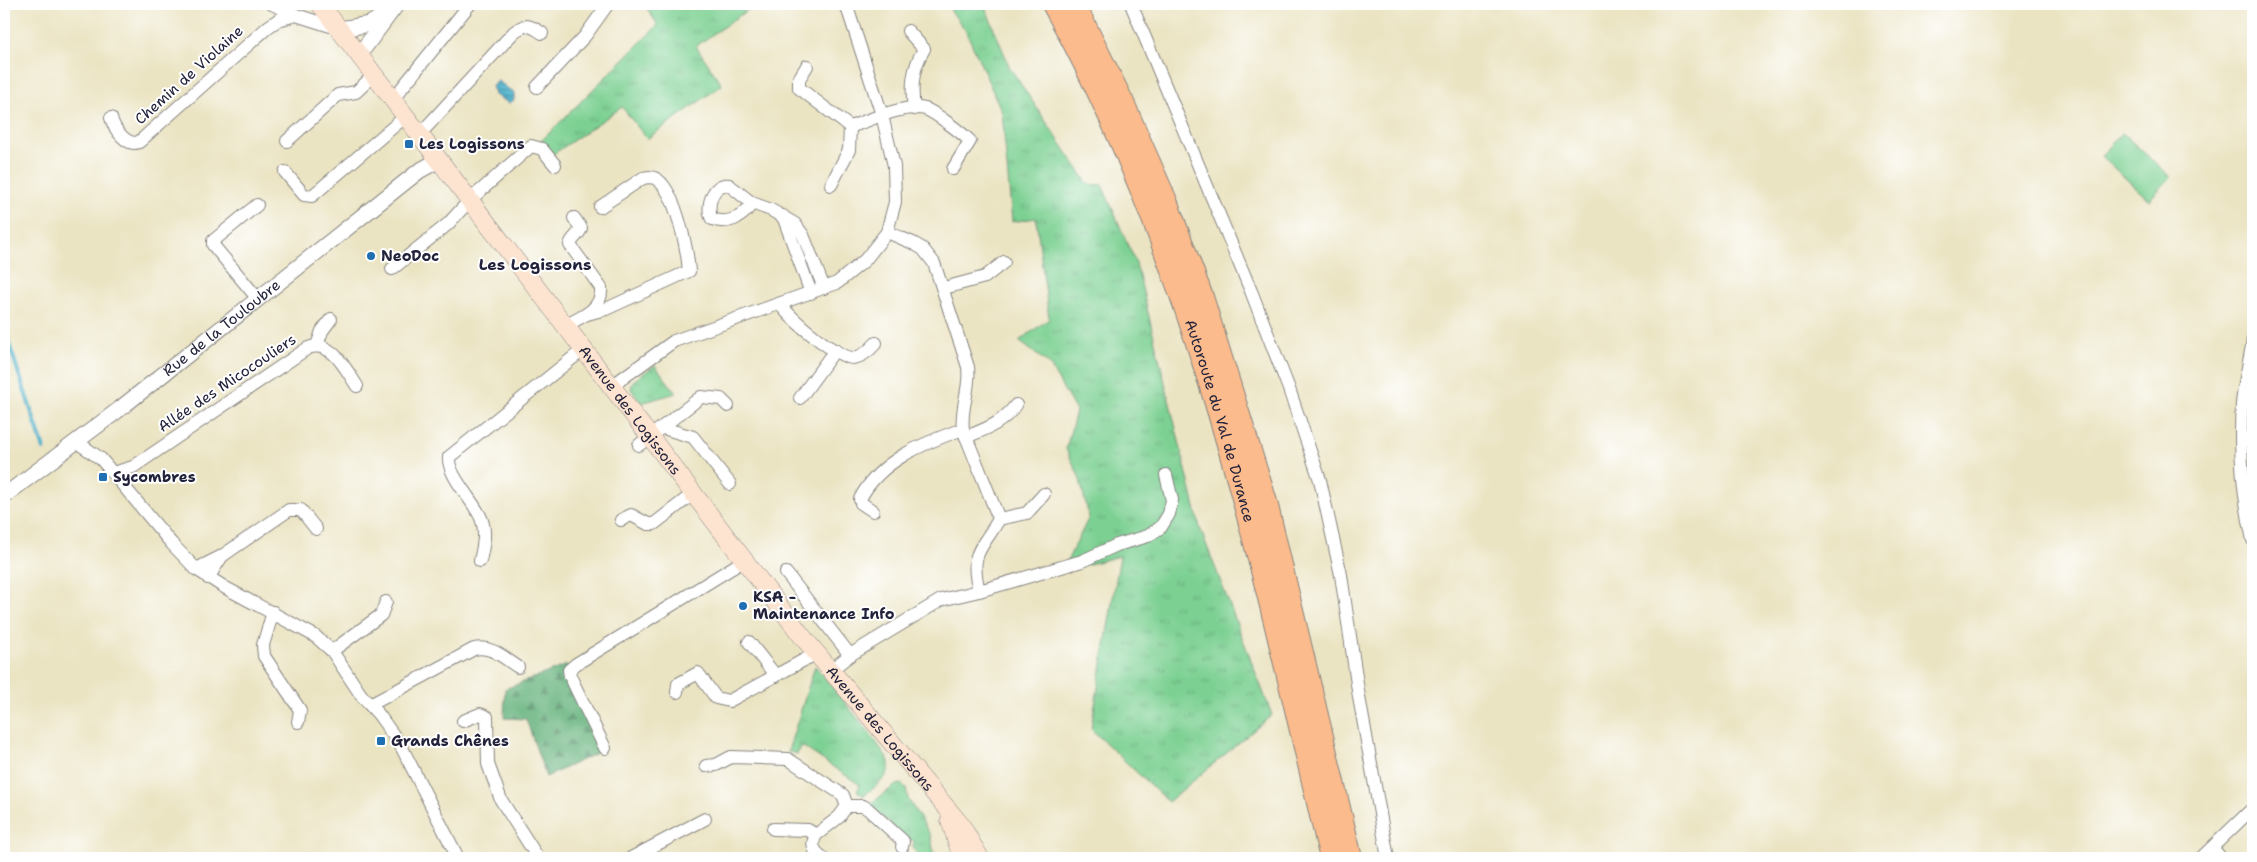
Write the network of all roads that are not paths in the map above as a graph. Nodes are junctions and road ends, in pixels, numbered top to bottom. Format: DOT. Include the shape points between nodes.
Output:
graph roads {
  1 [pos="272,4"];
  2 [pos="320,4"];
  3 [pos="470,4"];
  4 [pos="608,4"];
  5 [pos="846,4"];
  6 [pos="1053,4"];
  7 [pos="1074,4"];
  8 [pos="1131,4"];
  9 [pos="396,5"];
  10 [pos="296,15"];
  11 [pos="340,29"];
  12 [pos="908,31"];
  13 [pos="542,33"];
  14 [pos="359,55"];
  15 [pos="807,66"];
  16 [pos="374,75"];
  17 [pos="537,87"];
  18 [pos="393,100"];
  19 [pos="914,109"];
  20 [pos="882,115"];
  21 [pos="406,116"];
  22 [pos="111,118"];
  23 [pos="850,127"];
  24 [pos="420,134"];
  25 [pos="287,141"];
  26 [pos="439,160"];
  27 [pos="555,165"];
  28 [pos="953,169"];
  29 [pos="285,172"];
  30 [pos="831,186"];
  31 [pos="470,200"];
  32 [pos="752,203"];
  33 [pos="257,205"];
  34 [pos="600,207"];
  35 [pos="783,216"];
  36 [pos="574,218"];
  37 [pos="886,232"];
  38 [pos="1004,262"];
  39 [pos="392,269"];
  40 [pos="824,288"];
  41 [pos="944,288"];
  42 [pos="810,293"];
  43 [pos="258,299"];
  44 [pos="780,304"];
  45 [pos="587,314"];
  46 [pos="331,319"];
  47 [pos="566,325"];
  48 [pos="2253,340"];
  49 [pos="876,343"];
  50 [pos="318,346"];
  51 [pos="584,349"];
  52 [pos="835,350"];
  53 [pos="612,385"];
  54 [pos="357,386"];
  55 [pos="800,398"];
  56 [pos="1016,405"];
  57 [pos="728,406"];
  58 [pos="91,431"];
  59 [pos="964,433"];
  60 [pos="651,436"];
  61 [pos="77,442"];
  62 [pos="101,459"];
  63 [pos="133,467"];
  64 [pos="114,473"];
  65 [pos="1166,475"];
  66 [pos="730,484"];
  67 [pos="124,486"];
  68 [pos="694,493"];
  69 [pos="1044,494"];
  70 [pos="4,496"];
  71 [pos="1266,502"];
  72 [pos="873,511"];
  73 [pos="999,519"];
  74 [pos="621,520"];
  75 [pos="316,529"];
  76 [pos="2253,540"];
  77 [pos="222,556"];
  78 [pos="745,560"];
  79 [pos="480,561"];
  80 [pos="196,569"];
  81 [pos="786,573"];
  82 [pos="208,578"];
  83 [pos="979,591"];
  84 [pos="386,602"];
  85 [pos="273,612"];
  86 [pos="750,642"];
  87 [pos="332,651"];
  88 [pos="817,654"];
  89 [pos="850,654"];
  90 [pos="518,667"];
  91 [pos="831,670"];
  92 [pos="776,676"];
  93 [pos="677,692"];
  94 [pos="370,705"];
  95 [pos="463,721"];
  96 [pos="298,722"];
  97 [pos="605,748"];
  98 [pos="706,766"];
  99 [pos="847,806"];
  100 [pos="2253,808"];
  101 [pos="947,810"];
  102 [pos="706,819"];
  103 [pos="773,829"];
  104 [pos="816,835"];
  105 [pos="902,847"];
  106 [pos="2212,848"];
  107 [pos="458,858"];
  108 [pos="538,858"];
  109 [pos="631,858"];
  110 [pos="823,858"];
  111 [pos="962,858"];
  112 [pos="980,858"];
  113 [pos="1331,858"];
  114 [pos="1351,858"];
  115 [pos="1360,858"];
  116 [pos="1388,858"];
  117 [pos="2201,858"];
  118 [pos="2221,858"];
  1 -- 10 [label="street"];
  2 -- 11 [label="main road, Avenue des Logissons"];
  3 -- 18 [label="street"];
  4 -- 17 [label="street" via="585,36"];
  5 -- 20 [label="street"];
  6 -- 113 [label="highway, Autoroute du Val de Durance" via="1121,142 1172,268 1218,407 1270,592"];
  7 -- 71 [label="highway, Autoroute du Val de Durance" via="1170,210 1202,297"];
  8 -- 116 [label="street" via="1251,291 1320,480 1341,575"];
  9 -- 11 [label="street" via="370,24"];
  9 -- 14 [label="street"];
  10 -- 11 [label="street"];
  10 -- 22 [label="street, Chemin de Violaine" via="268,27 139,142 127,142"];
  11 -- 14 [label="main road, Avenue des Logissons"];
  12 -- 19 [label="street" via="924,49 914,65 911,88"];
  13 -- 24 [label="street" via="524,24 514,32"];
  14 -- 16 [label="main road, Avenue des Logissons"];
  15 -- 23 [label="street" via="798,79 800,88"];
  16 -- 18 [label="main road, Avenue des Logissons"];
  16 -- 25 [label="street" via="356,92 338,96"];
  18 -- 21 [label="main road, Avenue des Logissons"];
  19 -- 20 [label="street"];
  19 -- 28 [label="street" via="926,110 970,142"];
  20 -- 23 [label="street"];
  20 -- 37 [label="street" via="894,166 895,202"];
  21 -- 24 [label="main road, Avenue des Logissons"];
  21 -- 29 [label="street" via="312,196 304,195"];
  23 -- 30 [label="street" via="849,150"];
  24 -- 26 [label="main road, Avenue des Logissons"];
  26 -- 31 [label="main road, Avenue des Logissons"];
  26 -- 43 [label="street, Rue de la Touloubre" via="419,171"];
  27 -- 31 [label="street" via="542,149 531,146"];
  31 -- 39 [label="street" via="448,224"];
  31 -- 47 [label="main road, Avenue des Logissons"];
  32 -- 35 [label="street"];
  33 -- 43 [label="street" via="213,241 213,245"];
  34 -- 45 [label="street" via="643,178 651,176 658,180 674,206 689,271 606,309"];
  35 -- 40 [label="street" via="803,235"];
  35 -- 42 [label="street"];
  36 -- 45 [label="street" via="581,228 570,245 601,288 598,304"];
  37 -- 40 [label="street" via="852,273"];
  37 -- 41 [label="street" via="923,249 934,263"];
  38 -- 41 [label="street" via="985,277"];
  40 -- 42 [label="street"];
  41 -- 59 [label="street" via="968,367 969,379 961,417"];
  42 -- 44 [label="street"];
  43 -- 58 [label="street, Rue de la Touloubre"];
  44 -- 52 [label="street" via="791,319"];
  44 -- 53 [label="street" via="674,341"];
  45 -- 47 [label="street"];
  46 -- 50 [label="street"];
  47 -- 51 [label="main road, Avenue des Logissons"];
  48 -- 76 [label="street" via="2242,402 2243,478"];
  49 -- 52 [label="street" via="868,351 852,358"];
  50 -- 54 [label="street, Allée des Micocouliers" via="332,352"];
  50 -- 63 [label="street, Allée des Micocouliers" via="308,348"];
  51 -- 53 [label="main road, Avenue des Logissons"];
  51 -- 79 [label="street" via="449,457 450,467 481,518 484,531"];
  52 -- 55 [label="street"];
  53 -- 60 [label="main road, Avenue des Logissons"];
  56 -- 59 [label="street" via="998,424"];
  57 -- 60 [label="street" via="721,399 701,397"];
  58 -- 61 [label="street, Rue de la Touloubre"];
  58 -- 62 [label="street"];
  59 -- 72 [label="street" via="915,448 892,462 872,481 860,499 861,504"];
  59 -- 73 [label="street"];
  60 -- 66 [label="street" via="693,437"];
  60 -- 68 [label="main road, Avenue des Logissons"];
  61 -- 62 [label="street"];
  61 -- 70 [label="street, Rue de la Touloubre"];
  62 -- 64 [label="street"];
  63 -- 64 [label="street, Allée des Micocouliers"];
  63 -- 67 [label="street"];
  64 -- 67 [label="street"];
  65 -- 83 [label="street" via="1172,500 1170,514 1161,527 1148,536 1116,545 1082,561"];
  67 -- 80 [label="street"];
  68 -- 74 [label="street" via="654,524 631,515"];
  68 -- 78 [label="main road, Avenue des Logissons"];
  69 -- 73 [label="street" via="1027,513"];
  71 -- 114 [label="highway, Autoroute du Val de Durance"];
  71 -- 115 [label="highway" via="1294,582"];
  73 -- 83 [label="street" via="977,554 974,570"];
  75 -- 77 [label="street" via="301,510 290,510"];
  77 -- 80 [label="street"];
  77 -- 82 [label="street"];
  78 -- 88 [label="main road, Avenue des Logissons"];
  78 -- 97 [label="street" via="570,670"];
  80 -- 82 [label="street"];
  81 -- 89 [label="street"];
  82 -- 85 [label="street"];
  83 -- 89 [label="street" via="941,600"];
  84 -- 87 [label="street" via="381,615"];
  85 -- 87 [label="street" via="315,636"];
  85 -- 96 [label="street" via="263,645 264,656 300,710"];
  86 -- 92 [label="street"];
  87 -- 94 [label="street"];
  88 -- 91 [label="main road, Avenue des Logissons"];
  88 -- 92 [label="street"];
  89 -- 91 [label="street"];
  90 -- 94 [label="street" via="493,650 481,647"];
  91 -- 101 [label="main road, Avenue des Logissons"];
  92 -- 93 [label="street" via="729,701 716,698 698,673 678,684"];
  94 -- 107 [label="street" via="401,746"];
  95 -- 108 [label="street" via="480,714 487,717 488,764 501,800"];
  98 -- 99 [label="street" via="731,757 788,760 843,795"];
  99 -- 104 [label="street" via="839,817"];
  99 -- 105 [label="street" via="868,809 903,841"];
  100 -- 106 [label="street"];
  101 -- 111 [label="main road, Avenue des Logissons"];
  101 -- 112 [label="main road, Avenue des Logissons" via="961,825"];
  102 -- 109 [label="street"];
  103 -- 104 [label="street" via="808,830"];
  104 -- 110 [label="street" via="812,845"];
  106 -- 117 [label="street"];
  106 -- 118 [label="street"];
}
